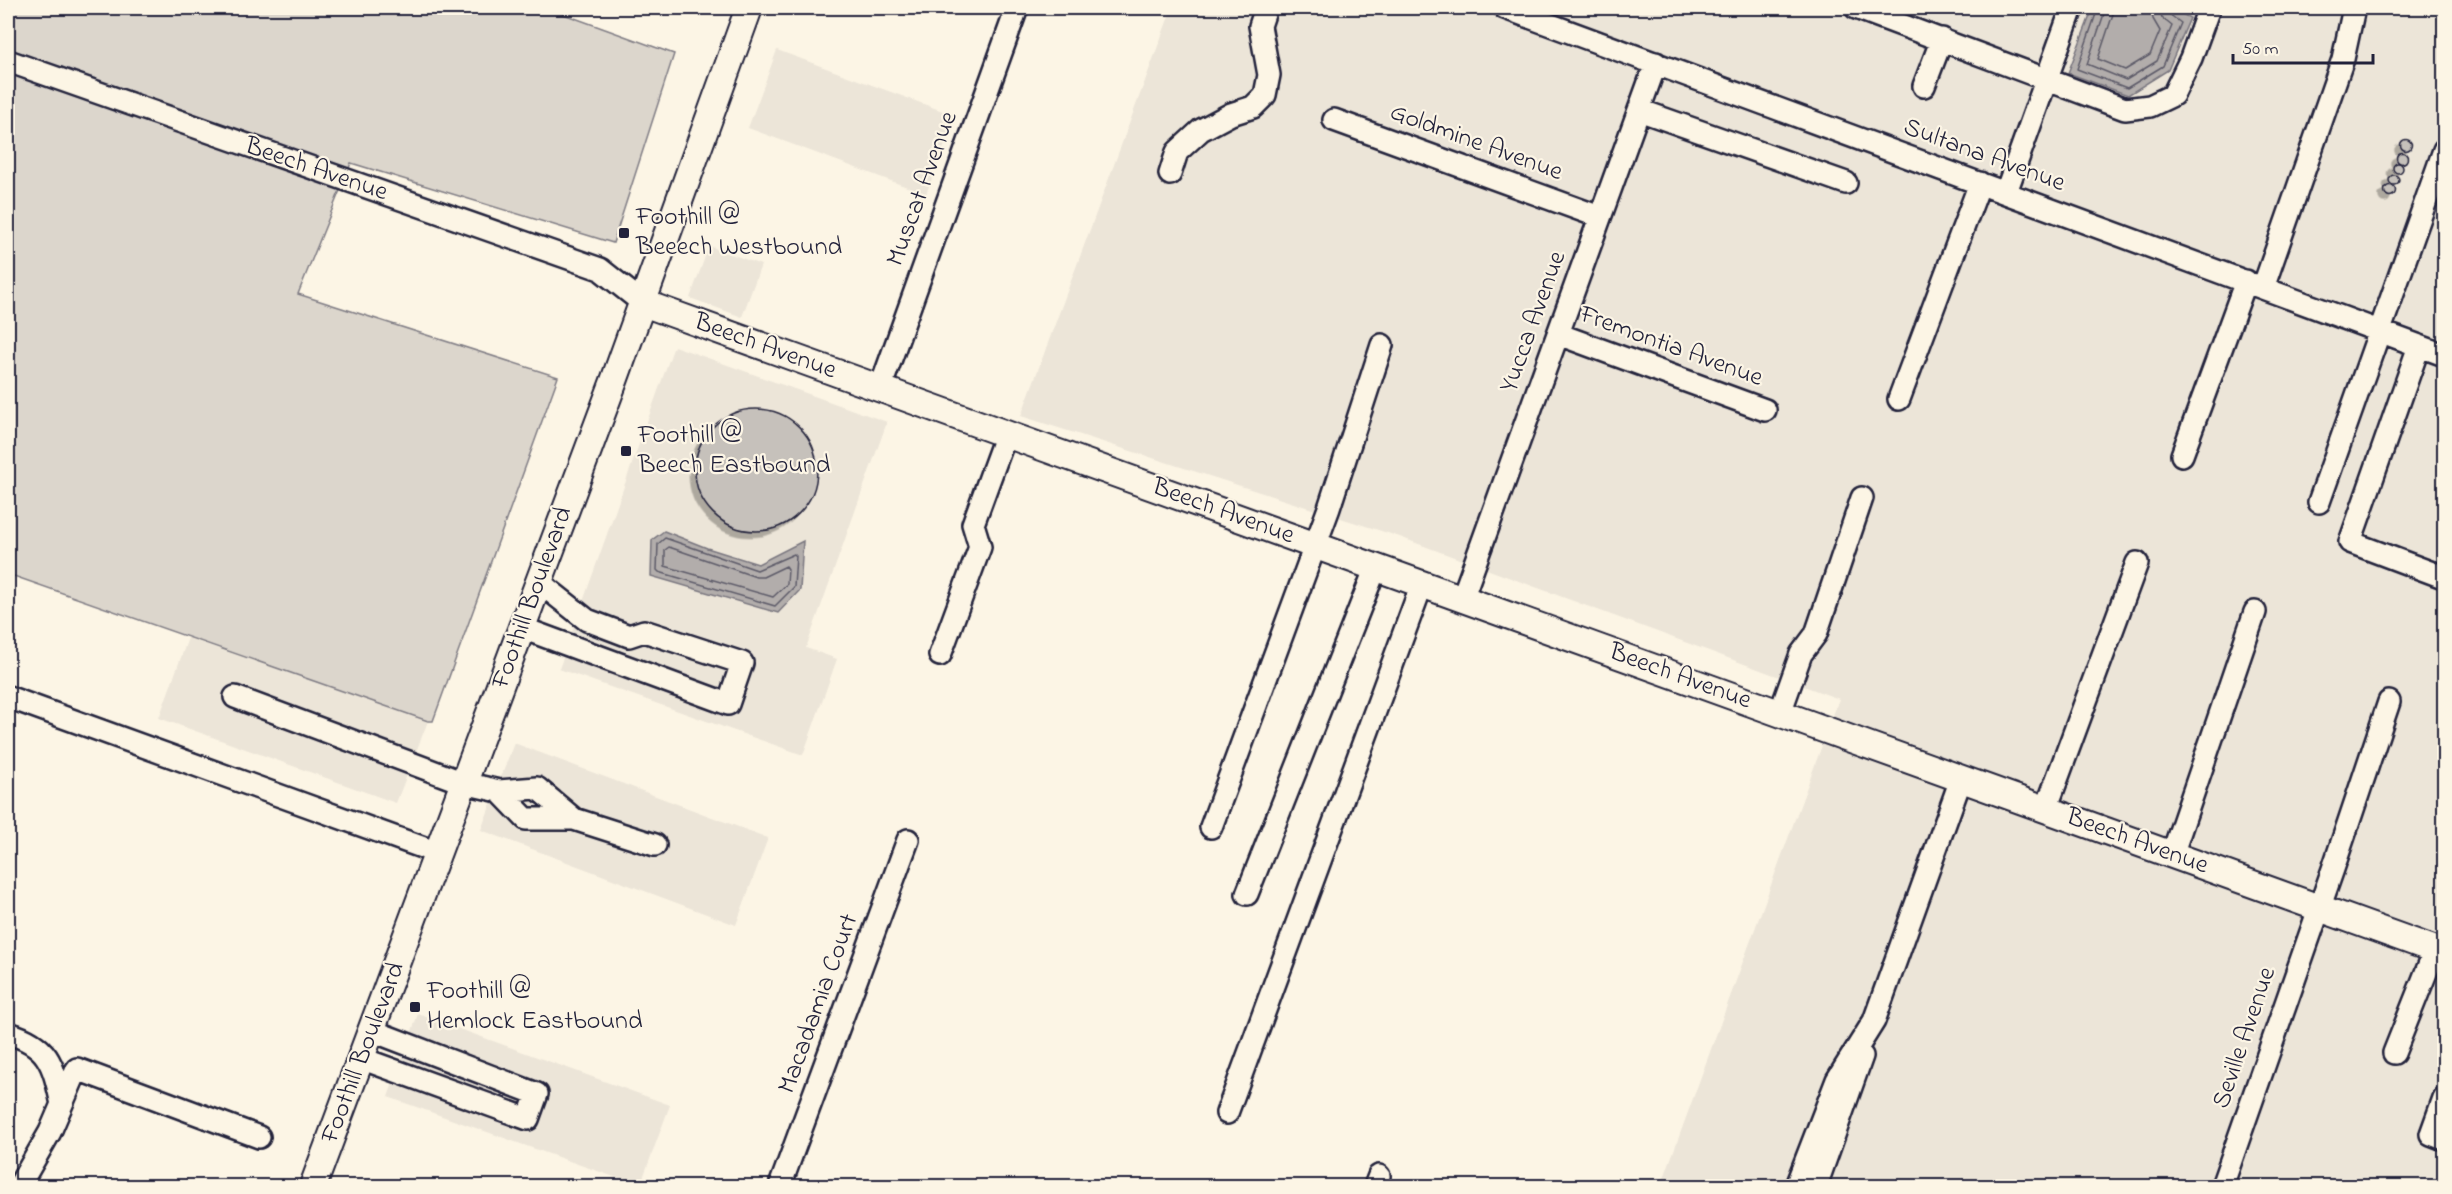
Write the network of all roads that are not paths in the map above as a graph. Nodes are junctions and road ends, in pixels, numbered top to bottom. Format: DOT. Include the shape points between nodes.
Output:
graph roads {
  1 [pos="749,8"];
  2 [pos="1017,8"];
  3 [pos="1266,8"];
  4 [pos="1505,8"];
  5 [pos="1856,8"];
  6 [pos="2072,8"];
  7 [pos="2209,8"];
  8 [pos="2354,8"];
  9 [pos="1942,39"];
  10 [pos="8,61"];
  11 [pos="1656,63"];
  12 [pos="2046,78"];
  13 [pos="1924,86"];
  14 [pos="1639,110"];
  15 [pos="1334,120"];
  16 [pos="2445,150"];
  17 [pos="1170,174"];
  18 [pos="1846,183"];
  19 [pos="1980,183"];
  20 [pos="2006,192"];
  21 [pos="1600,217"];
  22 [pos="2255,285"];
  23 [pos="643,303"];
  24 [pos="2380,331"];
  25 [pos="1558,334"];
  26 [pos="1382,345"];
  27 [pos="2419,346"];
  28 [pos="2445,355"];
  29 [pos="880,389"];
  30 [pos="1899,399"];
  31 [pos="1765,410"];
  32 [pos="1006,434"];
  33 [pos="2182,455"];
  34 [pos="1862,498"];
  35 [pos="2319,502"];
  36 [pos="1314,545"];
  37 [pos="2137,563"];
  38 [pos="1376,567"];
  39 [pos="2445,572"];
  40 [pos="539,582"];
  41 [pos="1422,584"];
  42 [pos="1462,599"];
  43 [pos="2255,612"];
  44 [pos="522,628"];
  45 [pos="940,655"];
  46 [pos="8,696"];
  47 [pos="235,697"];
  48 [pos="2389,702"];
  49 [pos="1780,713"];
  50 [pos="1961,779"];
  51 [pos="464,783"];
  52 [pos="499,791"];
  53 [pos="2046,809"];
  54 [pos="574,819"];
  55 [pos="1211,827"];
  56 [pos="908,840"];
  57 [pos="655,845"];
  58 [pos="438,853"];
  59 [pos="2172,855"];
  60 [pos="1247,894"];
  61 [pos="2319,908"];
  62 [pos="2440,951"];
  63 [pos="1874,1021"];
  64 [pos="373,1031"];
  65 [pos="8,1033"];
  66 [pos="2394,1053"];
  67 [pos="363,1059"];
  68 [pos="2445,1098"];
  69 [pos="62,1104"];
  70 [pos="1227,1113"];
  71 [pos="259,1137"];
  72 [pos="2445,1139"];
  73 [pos="19,1186"];
  74 [pos="313,1186"];
  75 [pos="780,1186"];
  76 [pos="1796,1186"];
  77 [pos="1816,1186"];
  78 [pos="2222,1186"];
  1 -- 23 [label="main road, Foothill Boulevard"];
  2 -- 29 [label="street, Muscat Avenue"];
  3 -- 17 [label="street" via="1260,26 1269,75 1264,95 1253,107 1201,130 1177,152"];
  4 -- 11 [label="street, Sultana Avenue"];
  5 -- 9 [label="street"];
  6 -- 12 [label="street"];
  7 -- 12 [label="street" via="2173,95 2150,106 2125,109"];
  8 -- 22 [label="street" via="2343,59"];
  9 -- 12 [label="street"];
  9 -- 13 [label="street"];
  10 -- 23 [label="street, Beech Avenue" via="600,269"];
  11 -- 14 [label="street, Yucca Avenue"];
  11 -- 19 [label="street, Sultana Avenue"];
  12 -- 20 [label="street"];
  14 -- 18 [label="street"];
  14 -- 21 [label="street, Yucca Avenue"];
  15 -- 21 [label="street, Goldmine Avenue"];
  16 -- 24 [label="street"];
  19 -- 20 [label="street, Sultana Avenue"];
  19 -- 30 [label="street"];
  20 -- 22 [label="street, Sultana Avenue"];
  21 -- 25 [label="street, Yucca Avenue"];
  22 -- 24 [label="street, Sultana Avenue"];
  22 -- 33 [label="street"];
  23 -- 29 [label="main road, Beech Avenue"];
  23 -- 40 [label="main road, Foothill Boulevard"];
  24 -- 27 [label="street, Sultana Avenue"];
  24 -- 35 [label="street"];
  25 -- 31 [label="street, Fremontia Avenue"];
  25 -- 42 [label="street, Yucca Avenue"];
  26 -- 36 [label="street"];
  27 -- 28 [label="street, Sultana Avenue"];
  27 -- 39 [label="street" via="2350,542 2443,577"];
  29 -- 32 [label="main road, Beech Avenue"];
  32 -- 36 [label="main road, Beech Avenue"];
  32 -- 45 [label="street" via="974,524 980,547"];
  34 -- 49 [label="street" via="1816,634 1801,654"];
  36 -- 38 [label="main road, Beech Avenue"];
  36 -- 55 [label="street"];
  37 -- 53 [label="street"];
  38 -- 41 [label="main road, Beech Avenue"];
  38 -- 60 [label="street"];
  40 -- 44 [label="main road, Foothill Boulevard"];
  40 -- 44 [label="street" via="587,620 629,636 644,631 742,663 728,704"];
  41 -- 42 [label="main road, Beech Avenue"];
  41 -- 70 [label="street"];
  42 -- 49 [label="main road, Beech Avenue"];
  43 -- 59 [label="street"];
  44 -- 51 [label="main road, Foothill Boulevard"];
  46 -- 58 [label="street"];
  47 -- 51 [label="street"];
  48 -- 61 [label="street, Seville Avenue"];
  49 -- 50 [label="main road, Beech Avenue"];
  50 -- 53 [label="main road, Beech Avenue"];
  50 -- 63 [label="street"];
  51 -- 52 [label="street"];
  51 -- 58 [label="main road, Foothill Boulevard"];
  52 -- 54 [label="street" via="537,789"];
  52 -- 54 [label="street" via="526,819"];
  53 -- 59 [label="main road, Beech Avenue"];
  54 -- 57 [label="street"];
  56 -- 75 [label="street, Macadamia Court"];
  58 -- 64 [label="main road, Foothill Boulevard"];
  59 -- 61 [label="main road, Beech Avenue"];
  61 -- 62 [label="main road, Beech Avenue"];
  61 -- 78 [label="street, Seville Avenue"];
  62 -- 66 [label="street"];
  63 -- 76 [label="street" via="1837,1080"];
  63 -- 77 [label="street"];
  64 -- 67 [label="main road, Foothill Boulevard"];
  64 -- 67 [label="street" via="537,1094 528,1119"];
  65 -- 69 [label="street" via="30,1041 46,1054"];
  67 -- 74 [label="main road, Foothill Boulevard"];
  68 -- 72 [label="street" via="2431,1134"];
  69 -- 71 [label="street" via="77,1069"];
  69 -- 73 [label="street"];
}
